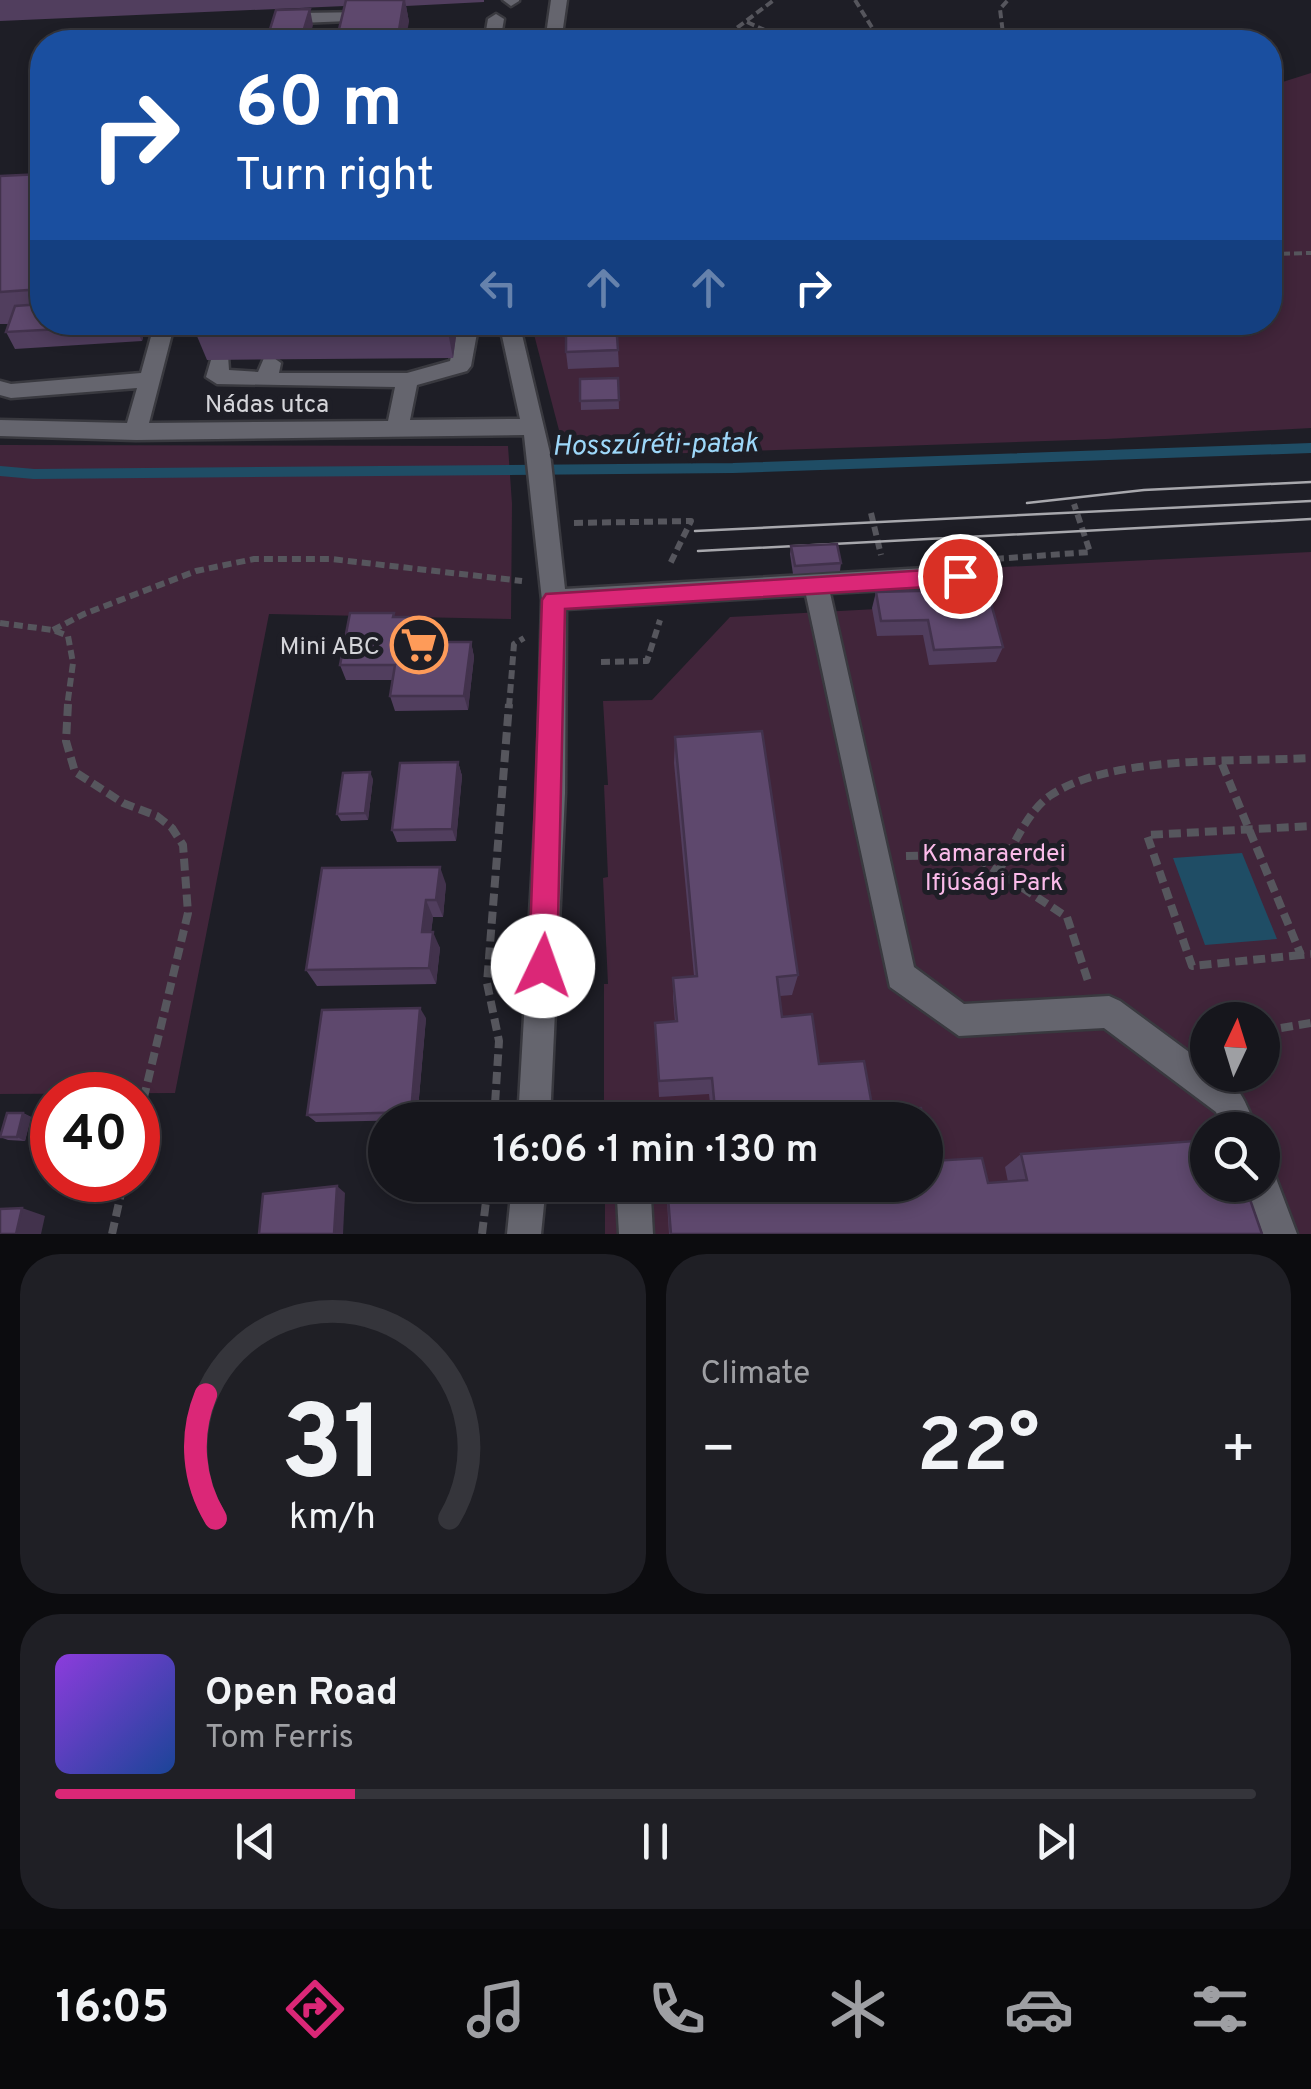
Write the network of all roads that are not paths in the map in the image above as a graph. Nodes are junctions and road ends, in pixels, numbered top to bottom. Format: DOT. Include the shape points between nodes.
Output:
graph roads {
  1 [pos="558,0"];
  2 [pos="368,17"];
  3 [pos="300,18"];
  4 [pos="496,19"];
  5 [pos="494,30"];
  6 [pos="554,30"];
  7 [pos="162,335"];
  8 [pos="466,335"];
  9 [pos="511,335"];
  10 [pos="221,360"];
  11 [pos="151,380"];
  12 [pos="407,380"];
  13 [pos="0,388"];
  14 [pos="534,427"];
  15 [pos="0,428"];
  16 [pos="397,430"];
  17 [pos="136,432"];
  18 [pos="960,576"];
  19 [pos="816,586"];
  20 [pos="554,600"];
  21 [pos="535,1102"];
  22 [pos="1233,1112"];
  23 [pos="527,1202"];
  24 [pos="634,1202"];
  25 [pos="1268,1202"];
  26 [pos="524,1234"];
  27 [pos="636,1234"];
  28 [pos="1280,1234"];
  1 -- 6 [label="street"];
  2 -- 3 [label="street" via="328,24"];
  4 -- 5 [label="street"];
  7 -- 11 [label="street"];
  8 -- 12 [label="street" via="460,366"];
  9 -- 14 [label="street"];
  10 -- 12 [label="street" via="216,377 269,372"];
  11 -- 13 [label="street"];
  11 -- 17 [label="street"];
  12 -- 16 [label="street"];
  14 -- 16 [label="street, Nádas utca"];
  14 -- 20 [label="street"];
  15 -- 17 [label="street, Nádas utca"];
  16 -- 17 [label="street, Nádas utca"];
  18 -- 19 [label="street"];
  19 -- 20 [label="street"];
  19 -- 22 [label="street" via="901,976 958,1020 1109,1012 1228,1101"];
  20 -- 21 [label="street"];
  23 -- 26 [label="street"];
  24 -- 27 [label="street"];
  25 -- 28 [label="street"];
}
